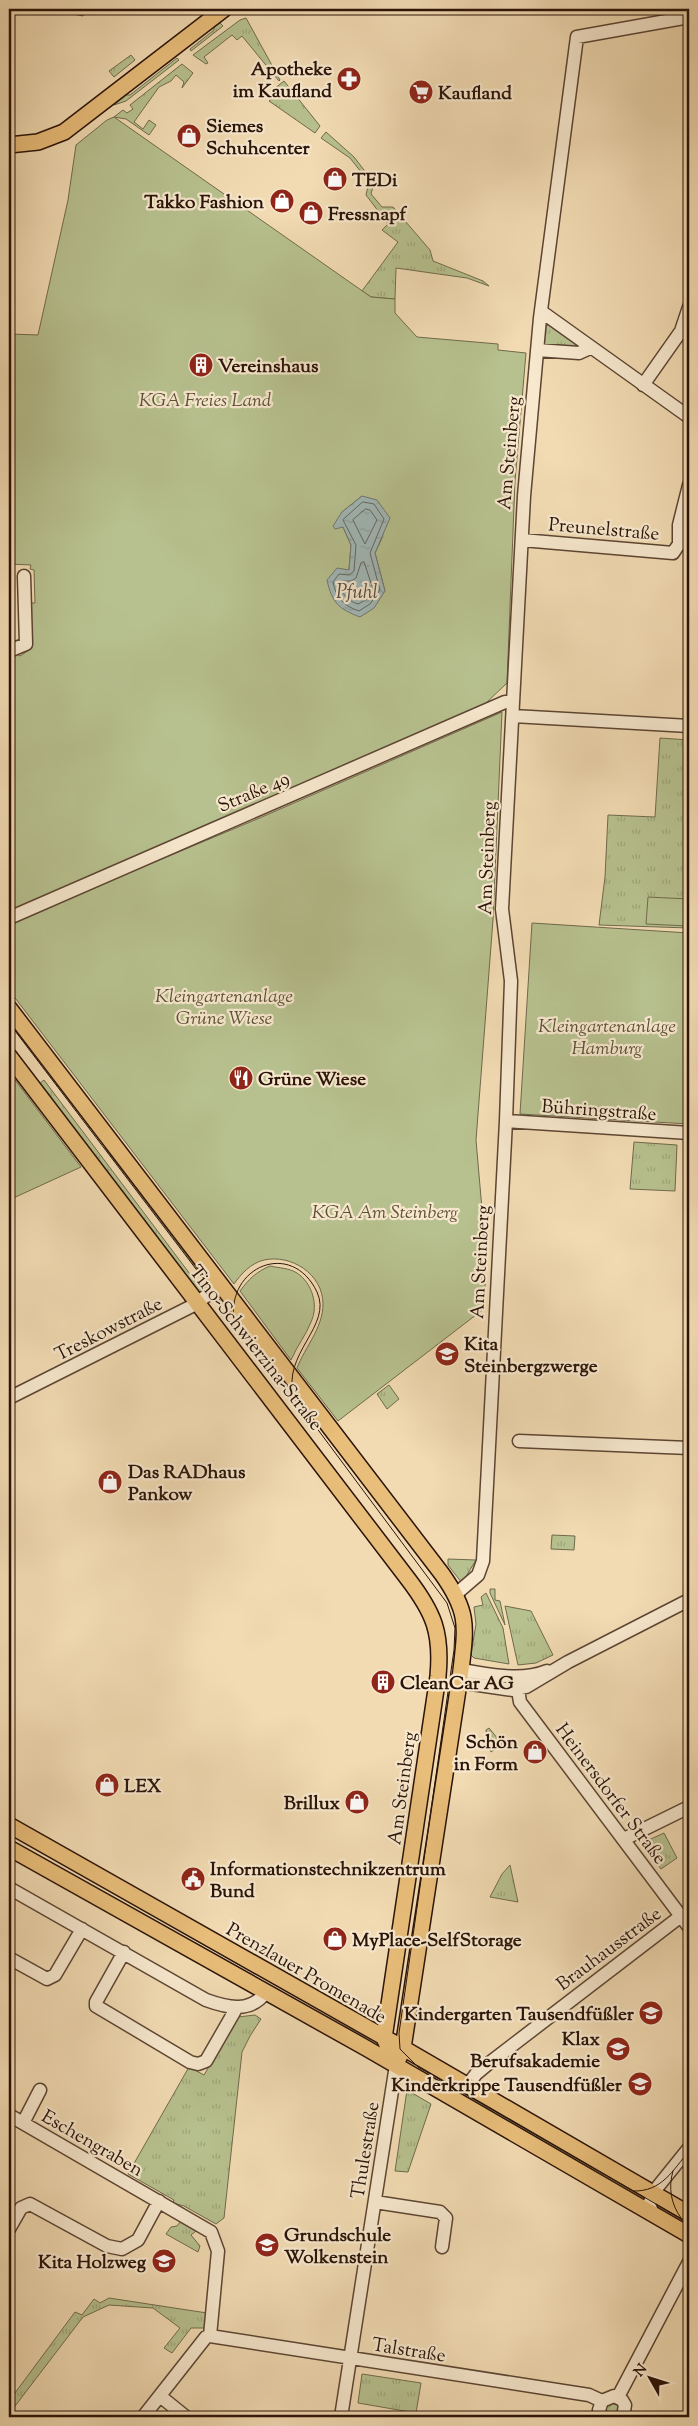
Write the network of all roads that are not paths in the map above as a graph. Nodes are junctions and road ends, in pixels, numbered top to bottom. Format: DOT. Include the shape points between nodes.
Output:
graph roads {
  1 [pos="224,9"];
  2 [pos="689,17"];
  3 [pos="9,145"];
  4 [pos="689,307"];
  5 [pos="542,312"];
  6 [pos="590,348"];
  7 [pos="538,350"];
  8 [pos="643,385"];
  9 [pos="689,417"];
  10 [pos="689,485"];
  11 [pos="522,540"];
  12 [pos="24,576"];
  13 [pos="9,651"];
  14 [pos="514,702"];
  15 [pos="512,716"];
  16 [pos="689,726"];
  17 [pos="9,918"];
  18 [pos="9,1008"];
  19 [pos="9,1056"];
  20 [pos="506,1121"];
  21 [pos="689,1133"];
  22 [pos="220,1286"];
  23 [pos="197,1303"];
  24 [pos="9,1398"];
  25 [pos="519,1441"];
  26 [pos="689,1448"];
  27 [pos="456,1594"];
  28 [pos="689,1600"];
  29 [pos="568,1662"];
  30 [pos="452,1677"];
  31 [pos="516,1677"];
  32 [pos="517,1690"];
  33 [pos="689,1807"];
  34 [pos="9,1825"];
  35 [pos="624,1839"];
  36 [pos="9,1848"];
  37 [pos="9,1888"];
  38 [pos="681,1916"];
  39 [pos="689,1927"];
  40 [pos="82,1929"];
  41 [pos="193,1930"];
  42 [pos="184,1947"];
  43 [pos="124,1952"];
  44 [pos="9,1958"];
  45 [pos="266,1992"];
  46 [pos="237,2007"];
  47 [pos="384,2038"];
  48 [pos="403,2048"];
  49 [pos="396,2065"];
  50 [pos="467,2086"];
  51 [pos="40,2090"];
  52 [pos="9,2115"];
  53 [pos="23,2122"];
  54 [pos="689,2148"];
  55 [pos="653,2194"];
  56 [pos="159,2201"];
  57 [pos="375,2202"];
  58 [pos="653,2214"];
  59 [pos="689,2214"];
  60 [pos="9,2229"];
  61 [pos="689,2235"];
  62 [pos="442,2247"];
  63 [pos="689,2262"];
  64 [pos="210,2336"];
  65 [pos="350,2358"];
  66 [pos="160,2396"];
  67 [pos="618,2397"];
  68 [pos="602,2401"];
  69 [pos="626,2416"];
  70 [pos="143,2417"];
  71 [pos="186,2417"];
  72 [pos="341,2417"];
  73 [pos="602,2417"];
  1 -- 3 [label="main road" via="64,132 38,142"];
  2 -- 5 [label="street, Am Steinberg" via="577,37"];
  4 -- 8 [label="street" via="681,331"];
  5 -- 6 [label="street"];
  5 -- 7 [label="street, Am Steinberg"];
  6 -- 7 [label="street" via="579,353"];
  6 -- 8 [label="street"];
  7 -- 11 [label="street, Am Steinberg"];
  8 -- 9 [label="street"];
  10 -- 11 [label="street, Preunelstraße" via="679,525 679,544 673,552"];
  11 -- 14 [label="street, Am Steinberg"];
  12 -- 13 [label="street" via="26,644"];
  14 -- 15 [label="street, Am Steinberg"];
  14 -- 17 [label="street, Straße 49" via="504,702"];
  15 -- 16 [label="street"];
  15 -- 20 [label="street, Am Steinberg" via="502,909 511,981"];
  18 -- 22 [label="main road, Tino-Schwierzina-Straße"];
  19 -- 23 [label="main road, Tino-Schwierzina-Straße"];
  20 -- 21 [label="street, Bühringstraße"];
  20 -- 27 [label="street, Am Steinberg" via="483,1562 478,1575"];
  22 -- 23 [label="street, Treskowstraße"];
  22 -- 27 [label="main road, Tino-Schwierzina-Straße"];
  23 -- 24 [label="street, Treskowstraße"];
  23 -- 30 [label="main road, Tino-Schwierzina-Straße" via="423,1599 436,1624"];
  25 -- 26 [label="street"];
  27 -- 30 [label="main road, Am Steinberg" via="465,1620"];
  28 -- 29 [label="street"];
  29 -- 31 [label="street" via="537,1675"];
  29 -- 32 [label="street" via="536,1683"];
  30 -- 31 [label="street"];
  30 -- 32 [label="street"];
  30 -- 47 [label="main road, Am Steinberg"];
  30 -- 48 [label="main road, Am Steinberg"];
  31 -- 32 [label="street, Heinersdorfer Straße"];
  32 -- 35 [label="street, Heinersdorfer Straße" via="520,1702"];
  33 -- 35 [label="street"];
  34 -- 41 [label="main road, Prenzlauer Promenade"];
  35 -- 38 [label="street, Heinersdorfer Straße"];
  36 -- 42 [label="main road, Prenzlauer Promenade"];
  37 -- 40 [label="street, Prenzlauer Promenade"];
  38 -- 39 [label="street, Heinersdorfer Straße"];
  38 -- 50 [label="street, Brauhausstraße" via="488,2064"];
  40 -- 43 [label="street, Prenzlauer Promenade"];
  40 -- 44 [label="street" via="56,1975 47,1978"];
  41 -- 42 [label="main road"];
  41 -- 47 [label="main road, Prenzlauer Promenade"];
  42 -- 45 [label="main road, Prenzlauer Promenade"];
  43 -- 46 [label="street, Prenzlauer Promenade" via="206,2000"];
  43 -- 46 [label="street" via="96,2006 190,2062 206,2061"];
  45 -- 46 [label="street, Prenzlauer Promenade" via="259,2002"];
  45 -- 49 [label="main road, Prenzlauer Promenade"];
  47 -- 48 [label="main road, Prenzlauer Promenade"];
  47 -- 49 [label="main road"];
  48 -- 49 [label="main road, Am Steinberg"];
  48 -- 50 [label="main road, Prenzlauer Promenade"];
  49 -- 57 [label="street, Thulestraße"];
  49 -- 58 [label="main road, Prenzlauer Promenade"];
  50 -- 55 [label="main road, Prenzlauer Promenade"];
  51 -- 53 [label="street"];
  52 -- 53 [label="street, Eschengraben"];
  53 -- 56 [label="street, Eschengraben"];
  54 -- 55 [label="street"];
  55 -- 58 [label="street" via="649,2204"];
  55 -- 59 [label="main road, Prenzlauer Promenade"];
  56 -- 60 [label="street" via="138,2240 122,2249 107,2246 30,2204 21,2208"];
  56 -- 64 [label="street, Eschengraben" via="205,2228 216,2242 218,2251"];
  57 -- 62 [label="street" via="440,2212 446,2218"];
  57 -- 65 [label="street, Thulestraße"];
  58 -- 61 [label="main road, Prenzlauer Promenade"];
  63 -- 67 [label="street"];
  64 -- 65 [label="street, Talstraße"];
  64 -- 66 [label="street"];
  65 -- 68 [label="street, Talstraße" via="589,2395"];
  65 -- 72 [label="street, Thulestraße"];
  66 -- 70 [label="street"];
  66 -- 71 [label="street"];
  67 -- 68 [label="street" via="609,2396"];
  67 -- 69 [label="street" via="625,2404"];
  68 -- 73 [label="street" via="599,2410"];
}
